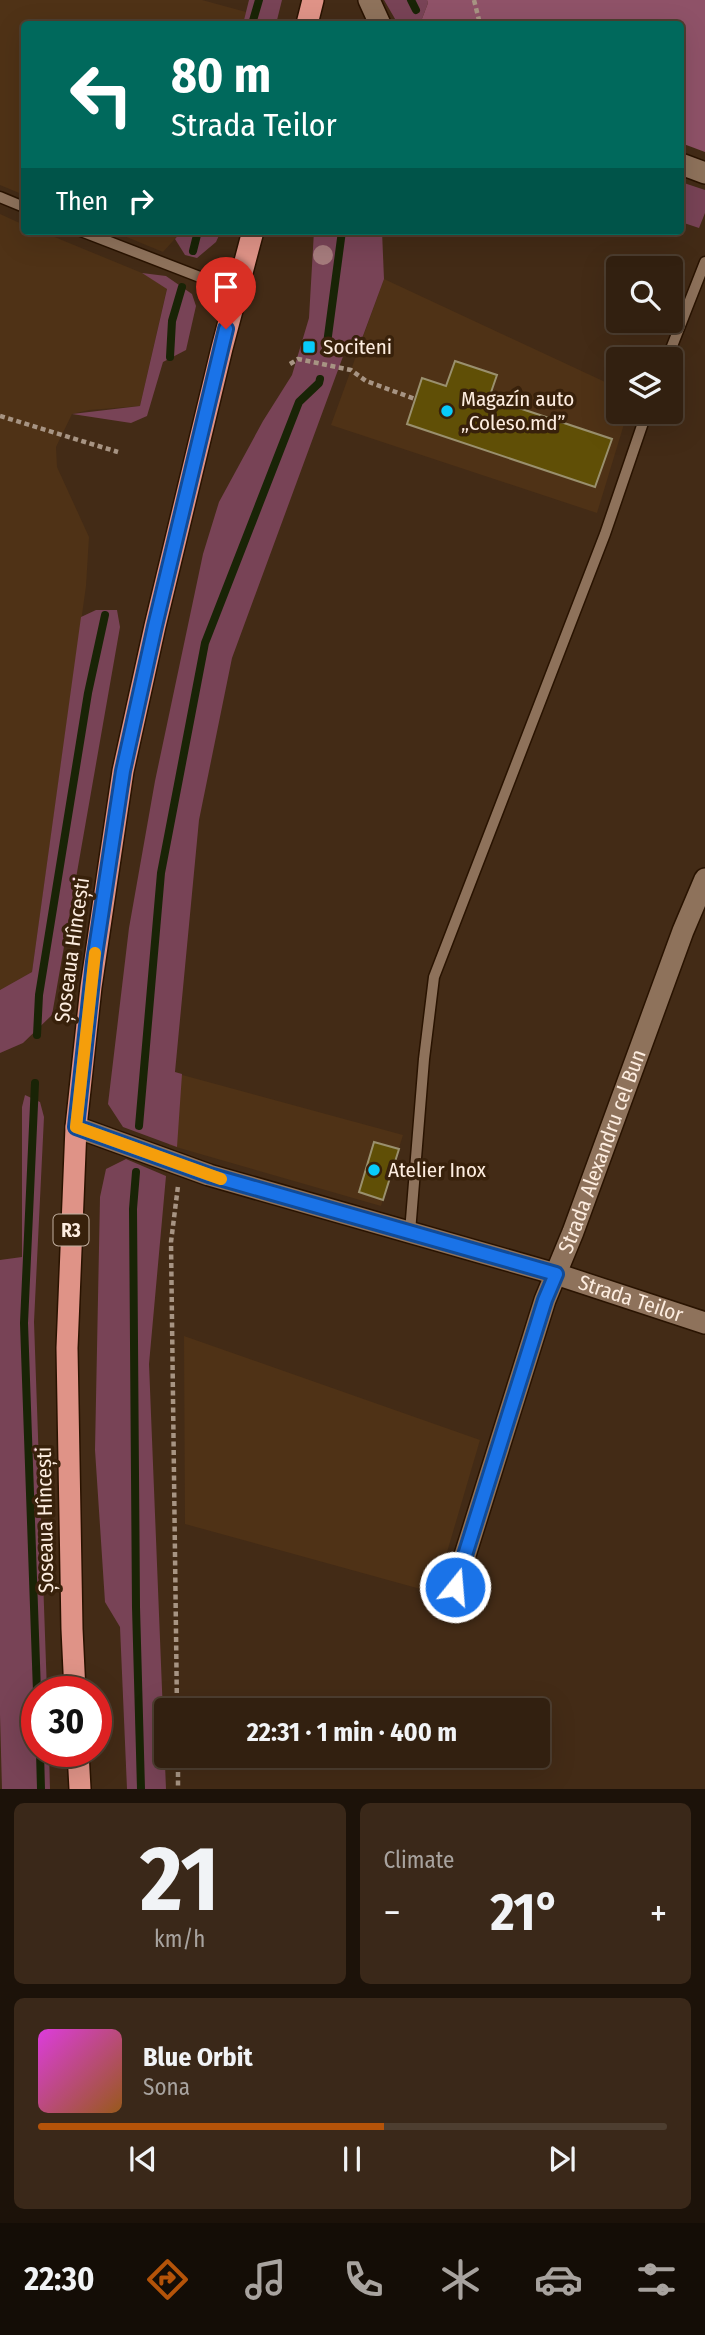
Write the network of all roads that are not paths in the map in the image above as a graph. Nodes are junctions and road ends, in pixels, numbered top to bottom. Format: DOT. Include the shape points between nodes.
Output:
graph roads {
  1 [pos="313,0"];
  2 [pos="369,0"];
  3 [pos="308,21"];
  4 [pos="379,21"];
  5 [pos="684,165"];
  6 [pos="705,173"];
  7 [pos="0,197"];
  8 [pos="21,206"];
  9 [pos="91,235"];
  10 [pos="252,235"];
  11 [pos="705,262"];
  12 [pos="236,291"];
  13 [pos="672,347"];
  14 [pos="643,424"];
  15 [pos="705,879"];
  16 [pos="76,1127"];
  17 [pos="410,1232"];
  18 [pos="556,1274"];
  19 [pos="705,1323"];
  20 [pos="455,1587"];
  21 [pos="74,1676"];
  22 [pos="79,1767"];
  23 [pos="80,1789"];
  1 -- 3 [label="highway"];
  2 -- 4 [label="street"];
  5 -- 6 [label="street"];
  7 -- 8 [label="lane"];
  9 -- 12 [label="lane"];
  10 -- 12 [label="highway, Șoseaua Hîncești / R3"];
  11 -- 13 [label="lane"];
  12 -- 16 [label="highway, Șoseaua Hîncești / R3" via="123,771"];
  14 -- 17 [label="lane" via="606,534 435,977"];
  15 -- 18 [label="street, Strada Alexandru cel Bun"];
  16 -- 17 [label="street, Strada Teilor" via="209,1175"];
  16 -- 21 [label="highway, Șoseaua Hîncești / R3" via="67,1348"];
  17 -- 18 [label="street, Strada Teilor"];
  18 -- 19 [label="street, Strada Teilor"];
  18 -- 20 [label="street, Strada Alexandru cel Bun"];
  22 -- 23 [label="highway"];
}
